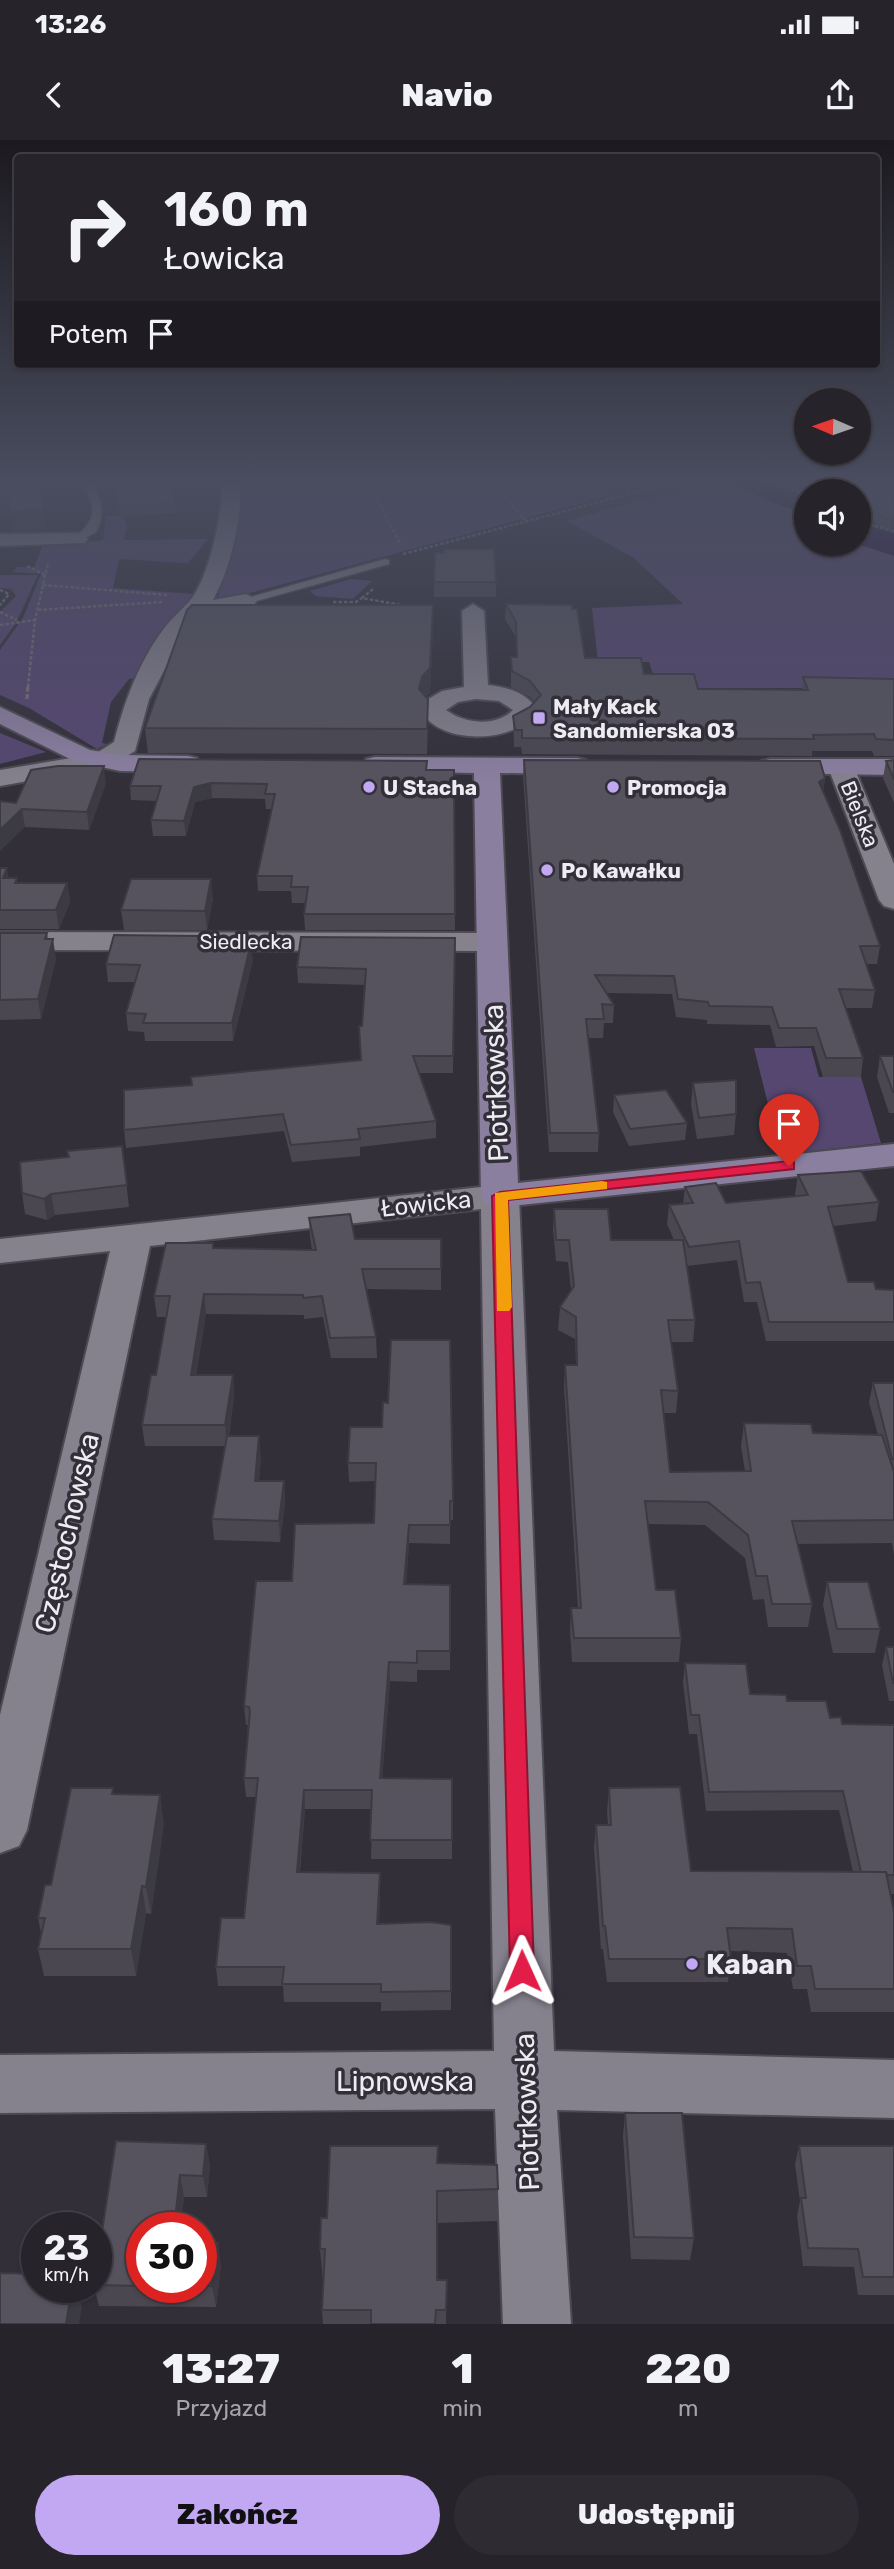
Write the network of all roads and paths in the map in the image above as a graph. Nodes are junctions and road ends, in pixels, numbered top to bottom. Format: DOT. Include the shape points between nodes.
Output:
graph roads {
  1 [pos="210,583"];
  2 [pos="308,583"];
  3 [pos="380,583"];
  4 [pos="43,585"];
  5 [pos="0,590"];
  6 [pos="142,593"];
  7 [pos="246,600"];
  8 [pos="356,602"];
  9 [pos="200,603"];
  10 [pos="388,603"];
  11 [pos="0,605"];
  12 [pos="411,607"];
  13 [pos="38,610"];
  14 [pos="473,611"];
  15 [pos="0,612"];
  16 [pos="35,620"];
  17 [pos="18,621"];
  18 [pos="0,625"];
  19 [pos="476,692"];
  20 [pos="3,716"];
  21 [pos="474,728"];
  22 [pos="102,761"];
  23 [pos="208,764"];
  24 [pos="353,765"];
  25 [pos="487,765"];
  26 [pos="605,766"];
  27 [pos="745,766"];
  28 [pos="841,767"];
  29 [pos="894,767"];
  30 [pos="0,778"];
  31 [pos="894,900"];
  32 [pos="0,941"];
  33 [pos="491,942"];
  34 [pos="894,1154"];
  35 [pos="500,1196"];
  36 [pos="133,1237"];
  37 [pos="0,1251"];
  38 [pos="0,1830"];
  39 [pos="525,2080"];
  40 [pos="0,2084"];
  41 [pos="894,2089"];
  42 [pos="537,2324"];
  1 -- 9 [label="street"];
  2 -- 7 [label="lane"];
  3 -- 10 [label="path" via="362,598"];
  4 -- 6 [label="path"];
  4 -- 13 [label="path"];
  5 -- 11 [label="path" via="9,594"];
  7 -- 9 [label="street" via="217,607"];
  8 -- 10 [label="path"];
  9 -- 13 [label="path"];
  9 -- 22 [label="street" via="175,629 147,676 136,699 126,746"];
  10 -- 12 [label="path"];
  13 -- 16 [label="path"];
  14 -- 19 [label="street"];
  15 -- 17 [label="path"];
  16 -- 17 [label="path"];
  16 -- 20 [label="path" via="27,699 19,709"];
  17 -- 18 [label="path"];
  19 -- 21 [label="street" via="441,700 434,713 441,720"];
  19 -- 21 [label="street" via="511,697 526,711 510,724"];
  20 -- 22 [label="street" via="61,748"];
  21 -- 25 [label="street" via="475,757"];
  22 -- 23 [label="street"];
  22 -- 30 [label="street"];
  24 -- 25 [label="street"];
  25 -- 26 [label="street"];
  25 -- 33 [label="street, Piotrkowska"];
  27 -- 28 [label="street"];
  28 -- 29 [label="street"];
  28 -- 31 [label="street, Bielska"];
  32 -- 33 [label="street, Siedlecka"];
  33 -- 35 [label="street, Piotrkowska"];
  34 -- 35 [label="street, Łowicka"];
  35 -- 36 [label="street, Łowicka"];
  35 -- 39 [label="street, Piotrkowska"];
  36 -- 37 [label="street, Łowicka"];
  36 -- 38 [label="street, Częstochowska"];
  39 -- 40 [label="street, Lipnowska"];
  39 -- 41 [label="street, Lipnowska"];
  39 -- 42 [label="street, Piotrkowska"];
}
